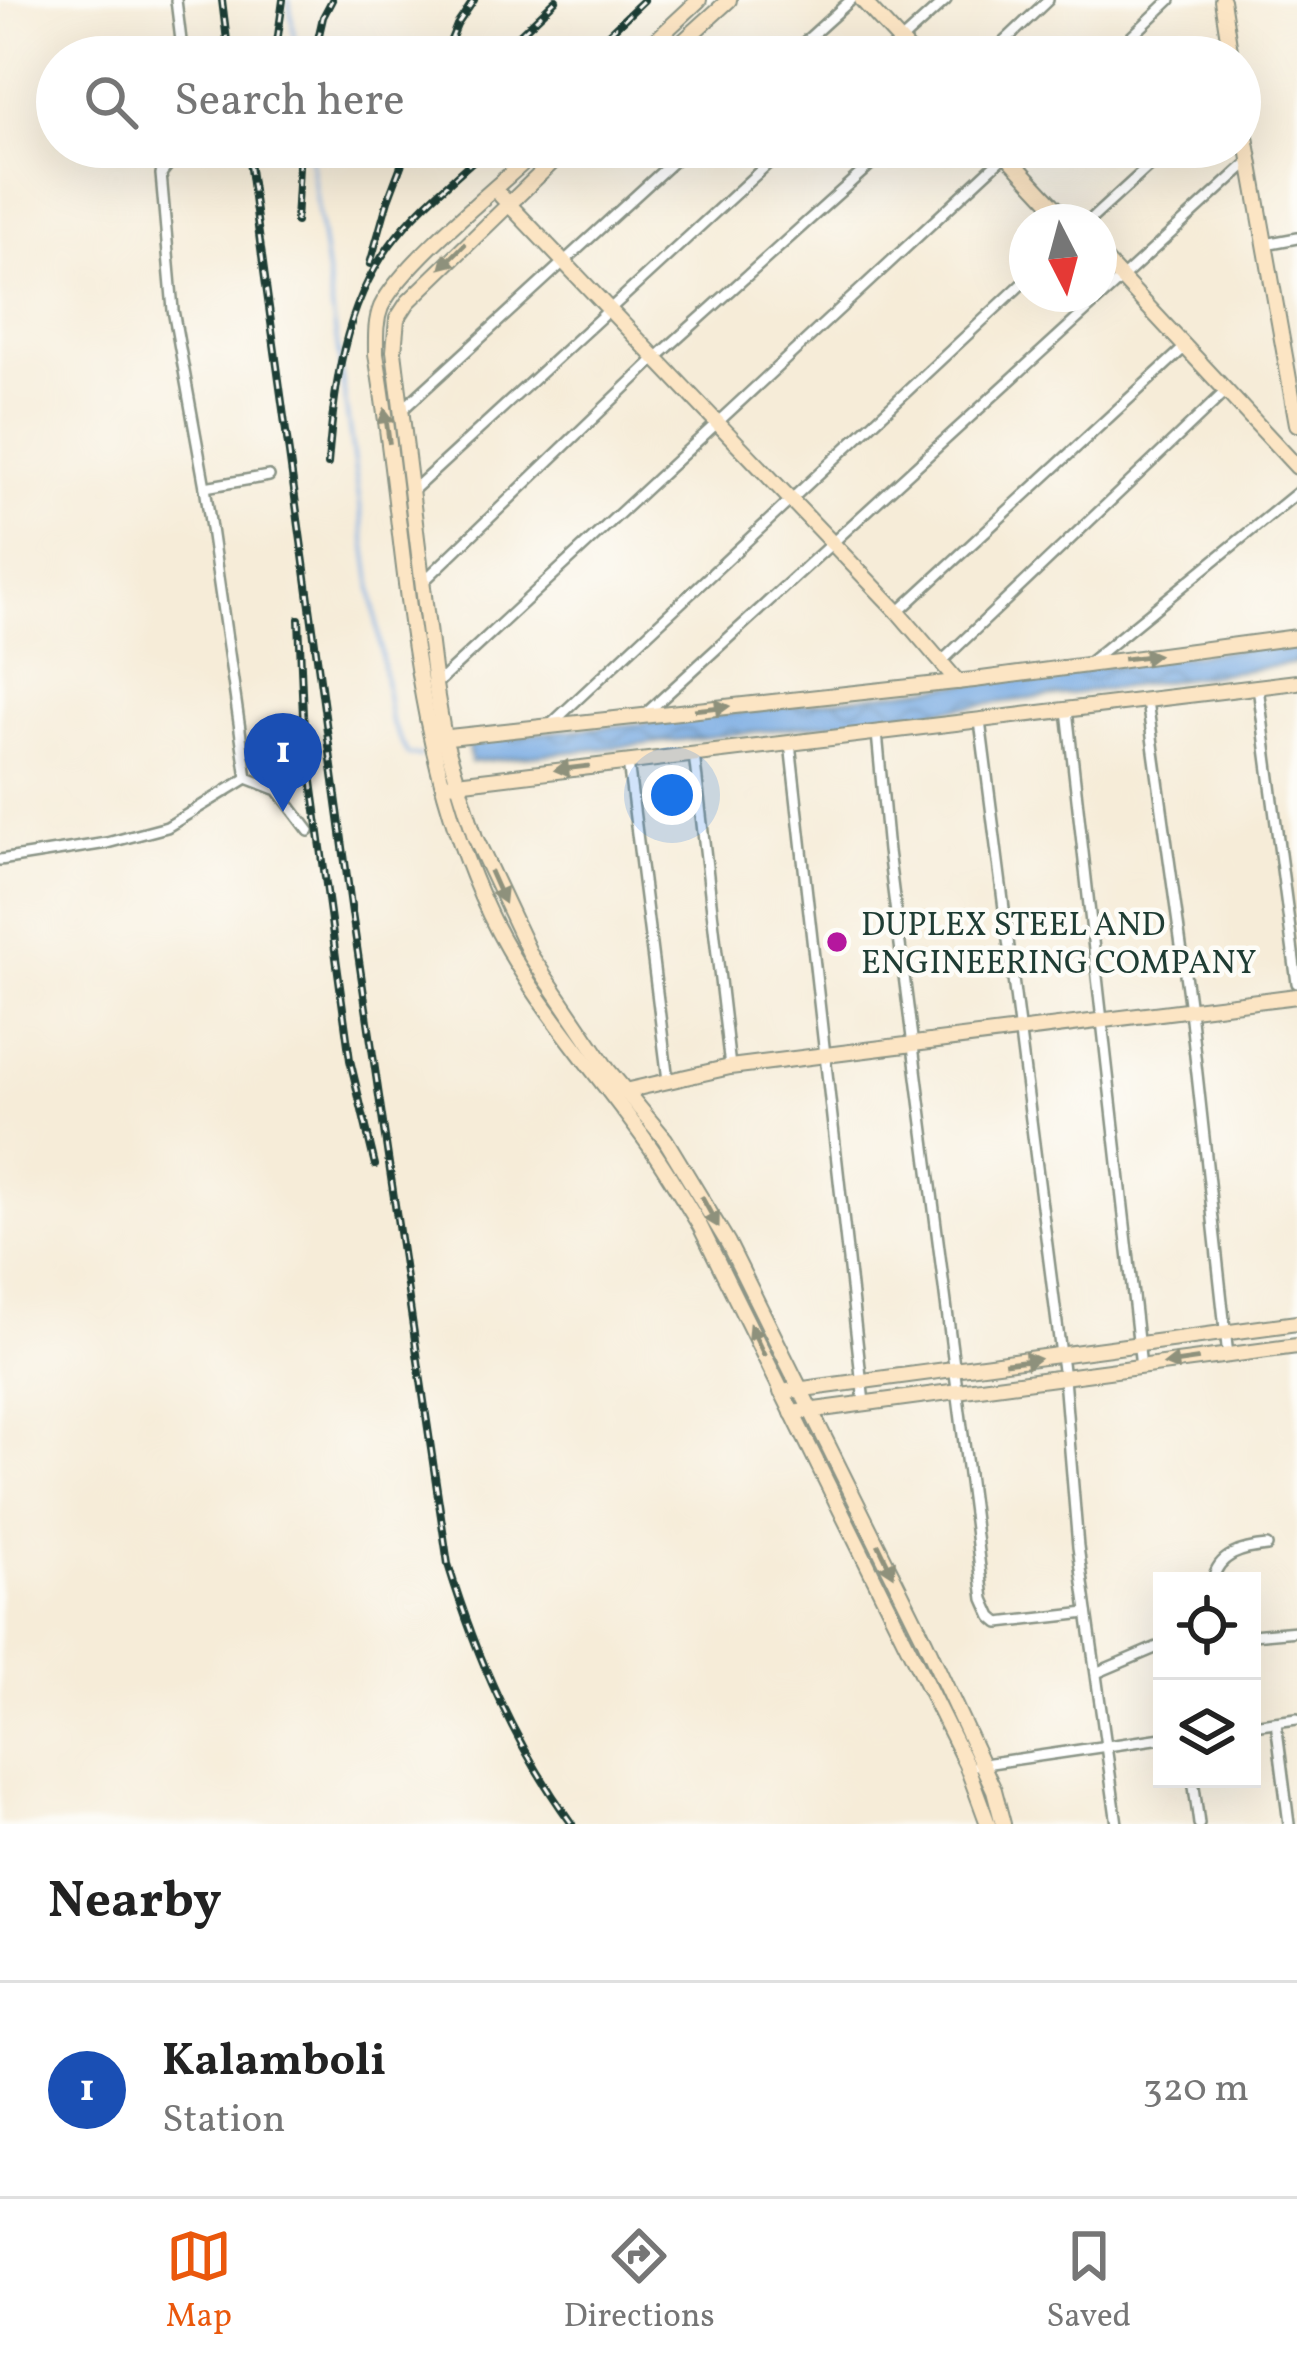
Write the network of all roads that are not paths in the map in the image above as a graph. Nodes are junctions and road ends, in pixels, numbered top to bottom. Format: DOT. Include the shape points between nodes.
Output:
graph roads {
  1 [pos="176,0"];
  2 [pos="699,0"];
  3 [pos="729,0"];
  4 [pos="850,0"];
  5 [pos="862,0"];
  6 [pos="946,0"];
  7 [pos="1048,0"];
  8 [pos="1170,0"];
  9 [pos="1222,0"];
  10 [pos="180,36"];
  11 [pos="660,36"];
  12 [pos="689,36"];
  13 [pos="811,36"];
  14 [pos="895,36"];
  15 [pos="906,36"];
  16 [pos="1010,36"];
  17 [pos="1132,36"];
  18 [pos="1228,36"];
  19 [pos="166,168"];
  20 [pos="518,168"];
  21 [pos="546,168"];
  22 [pos="666,168"];
  23 [pos="763,168"];
  24 [pos="867,168"];
  25 [pos="987,168"];
  26 [pos="1022,168"];
  27 [pos="1147,168"];
  28 [pos="1242,168"];
  29 [pos="1251,168"];
  30 [pos="496,189"];
  31 [pos="508,203"];
  32 [pos="1053,204"];
  33 [pos="1108,204"];
  34 [pos="1297,238"];
  35 [pos="1265,244"];
  36 [pos="564,261"];
  37 [pos="1117,274"];
  38 [pos="1123,280"];
  39 [pos="1009,296"];
  40 [pos="611,310"];
  41 [pos="1185,347"];
  42 [pos="657,357"];
  43 [pos="1226,391"];
  44 [pos="401,410"];
  45 [pos="719,424"];
  46 [pos="1297,424"];
  47 [pos="1297,467"];
  48 [pos="269,476"];
  49 [pos="205,487"];
  50 [pos="412,491"];
  51 [pos="1297,493"];
  52 [pos="790,499"];
  53 [pos="398,502"];
  54 [pos="833,544"];
  55 [pos="422,583"];
  56 [pos="898,612"];
  57 [pos="1297,637"];
  58 [pos="941,662"];
  59 [pos="1087,664"];
  60 [pos="958,682"];
  61 [pos="1297,682"];
  62 [pos="435,686"];
  63 [pos="1258,687"];
  64 [pos="1148,701"];
  65 [pos="1067,710"];
  66 [pos="643,716"];
  67 [pos="980,721"];
  68 [pos="548,726"];
  69 [pos="878,733"];
  70 [pos="438,743"];
  71 [pos="790,743"];
  72 [pos="694,754"];
  73 [pos="628,762"];
  74 [pos="247,778"];
  75 [pos="449,781"];
  76 [pos="309,831"];
  77 [pos="0,860"];
  78 [pos="1297,983"];
  79 [pos="1297,996"];
  80 [pos="1190,1010"];
  81 [pos="1104,1021"];
  82 [pos="1020,1031"];
  83 [pos="915,1044"];
  84 [pos="822,1056"];
  85 [pos="730,1067"];
  86 [pos="668,1080"];
  87 [pos="627,1090"];
  88 [pos="609,1095"];
  89 [pos="1297,1323"];
  90 [pos="1226,1333"];
  91 [pos="1138,1345"];
  92 [pos="1297,1346"];
  93 [pos="1061,1356"];
  94 [pos="1228,1356"];
  95 [pos="1141,1367"];
  96 [pos="957,1369"];
  97 [pos="1064,1378"];
  98 [pos="861,1382"];
  99 [pos="802,1389"];
  100 [pos="960,1391"];
  101 [pos="781,1392"];
  102 [pos="864,1403"];
  103 [pos="813,1409"];
  104 [pos="792,1413"];
  105 [pos="1267,1546"];
  106 [pos="1216,1572"];
  107 [pos="1088,1612"];
  108 [pos="1297,1630"];
  109 [pos="1261,1634"];
  110 [pos="1153,1649"];
  111 [pos="1096,1673"];
  112 [pos="1297,1719"];
  113 [pos="1276,1722"];
  114 [pos="1261,1724"];
  115 [pos="1153,1739"];
  116 [pos="1106,1746"];
  117 [pos="975,1766"];
  118 [pos="1194,1788"];
  119 [pos="988,1824"];
  120 [pos="1003,1824"];
  121 [pos="1117,1824"];
  122 [pos="1199,1824"];
  123 [pos="1289,1824"];
  1 -- 10 [label="street"];
  2 -- 11 [label="street"];
  3 -- 12 [label="street"];
  4 -- 13 [label="street"];
  5 -- 14 [label="street"];
  6 -- 15 [label="street"];
  7 -- 16 [label="street"];
  8 -- 17 [label="street"];
  9 -- 18 [label="street"];
  19 -- 49 [label="street" via="173,310"];
  20 -- 30 [label="street"];
  21 -- 31 [label="street"];
  22 -- 36 [label="street"];
  23 -- 40 [label="street"];
  24 -- 42 [label="street"];
  25 -- 45 [label="street"];
  26 -- 32 [label="street"];
  27 -- 33 [label="street"];
  28 -- 38 [label="street"];
  29 -- 35 [label="street"];
  30 -- 31 [label="street"];
  53 -- 30 [label="street, one-way" via="378,316 416,262"];
  31 -- 36 [label="street"];
  31 -- 44 [label="street, one-way" via="397,319"];
  34 -- 35 [label="street"];
  35 -- 46 [label="street"];
  36 -- 40 [label="street"];
  36 -- 44 [label="street"];
  37 -- 38 [label="street"];
  38 -- 41 [label="street"];
  38 -- 54 [label="street"];
  39 -- 52 [label="street"];
  40 -- 42 [label="street"];
  40 -- 50 [label="street"];
  41 -- 43 [label="street"];
  41 -- 56 [label="street"];
  42 -- 45 [label="street"];
  42 -- 55 [label="street"];
  43 -- 47 [label="street"];
  43 -- 58 [label="street"];
  44 -- 50 [label="street"];
  45 -- 52 [label="street"];
  45 -- 62 [label="street"];
  48 -- 49 [label="street"];
  49 -- 74 [label="street"];
  50 -- 53 [label="street"];
  50 -- 55 [label="street"];
  51 -- 59 [label="street"];
  52 -- 54 [label="street"];
  52 -- 68 [label="street"];
  53 -- 70 [label="street"];
  54 -- 56 [label="street"];
  54 -- 66 [label="street"];
  55 -- 62 [label="street"];
  56 -- 58 [label="street"];
  59 -- 57 [label="street, one-way"];
  58 -- 60 [label="street"];
  59 -- 60 [label="street"];
  66 -- 60 [label="street, one-way"];
  61 -- 63 [label="street"];
  62 -- 70 [label="street"];
  63 -- 64 [label="street"];
  63 -- 78 [label="street"];
  64 -- 65 [label="street"];
  64 -- 80 [label="street"];
  65 -- 67 [label="street"];
  65 -- 81 [label="street"];
  66 -- 68 [label="street"];
  67 -- 69 [label="street"];
  67 -- 82 [label="street"];
  68 -- 70 [label="street"];
  69 -- 71 [label="street"];
  69 -- 83 [label="street"];
  70 -- 75 [label="street"];
  71 -- 72 [label="street"];
  71 -- 84 [label="street"];
  72 -- 73 [label="street"];
  72 -- 85 [label="street"];
  73 -- 75 [label="street, one-way"];
  73 -- 86 [label="street"];
  74 -- 76 [label="street" via="278,790"];
  74 -- 77 [label="street" via="166,826"];
  75 -- 87 [label="street, one-way" via="524,944"];
  75 -- 88 [label="street" via="490,916"];
  79 -- 80 [label="street"];
  80 -- 81 [label="street"];
  80 -- 90 [label="street"];
  81 -- 82 [label="street"];
  81 -- 91 [label="street"];
  82 -- 83 [label="street"];
  82 -- 93 [label="street"];
  83 -- 84 [label="street"];
  83 -- 96 [label="street"];
  84 -- 85 [label="street"];
  84 -- 98 [label="street"];
  85 -- 86 [label="street"];
  86 -- 87 [label="street"];
  87 -- 88 [label="street"];
  87 -- 99 [label="street, one-way" via="692,1180"];
  101 -- 88 [label="street, one-way" via="700,1226"];
  89 -- 90 [label="street"];
  90 -- 91 [label="street"];
  90 -- 94 [label="street"];
  91 -- 93 [label="street"];
  91 -- 95 [label="street"];
  92 -- 94 [label="street"];
  96 -- 93 [label="street, one-way"];
  93 -- 97 [label="street"];
  94 -- 95 [label="street, one-way"];
  95 -- 97 [label="street"];
  96 -- 98 [label="street"];
  96 -- 100 [label="street"];
  97 -- 100 [label="street"];
  97 -- 107 [label="street"];
  98 -- 99 [label="street"];
  98 -- 102 [label="street"];
  99 -- 101 [label="street"];
  99 -- 103 [label="street"];
  100 -- 102 [label="street"];
  100 -- 107 [label="street" via="987,1610 1012,1624"];
  101 -- 104 [label="street"];
  102 -- 103 [label="street"];
  103 -- 104 [label="street"];
  103 -- 117 [label="street, one-way"];
  104 -- 117 [label="street"];
  105 -- 106 [label="street" via="1236,1552"];
  107 -- 111 [label="street"];
  108 -- 109 [label="street"];
  110 -- 111 [label="street"];
  111 -- 116 [label="street"];
  112 -- 113 [label="street"];
  113 -- 114 [label="street"];
  113 -- 123 [label="street"];
  115 -- 116 [label="street"];
  116 -- 117 [label="street"];
  116 -- 121 [label="street"];
  117 -- 119 [label="street"];
  117 -- 120 [label="street"];
  118 -- 122 [label="street"];
}
